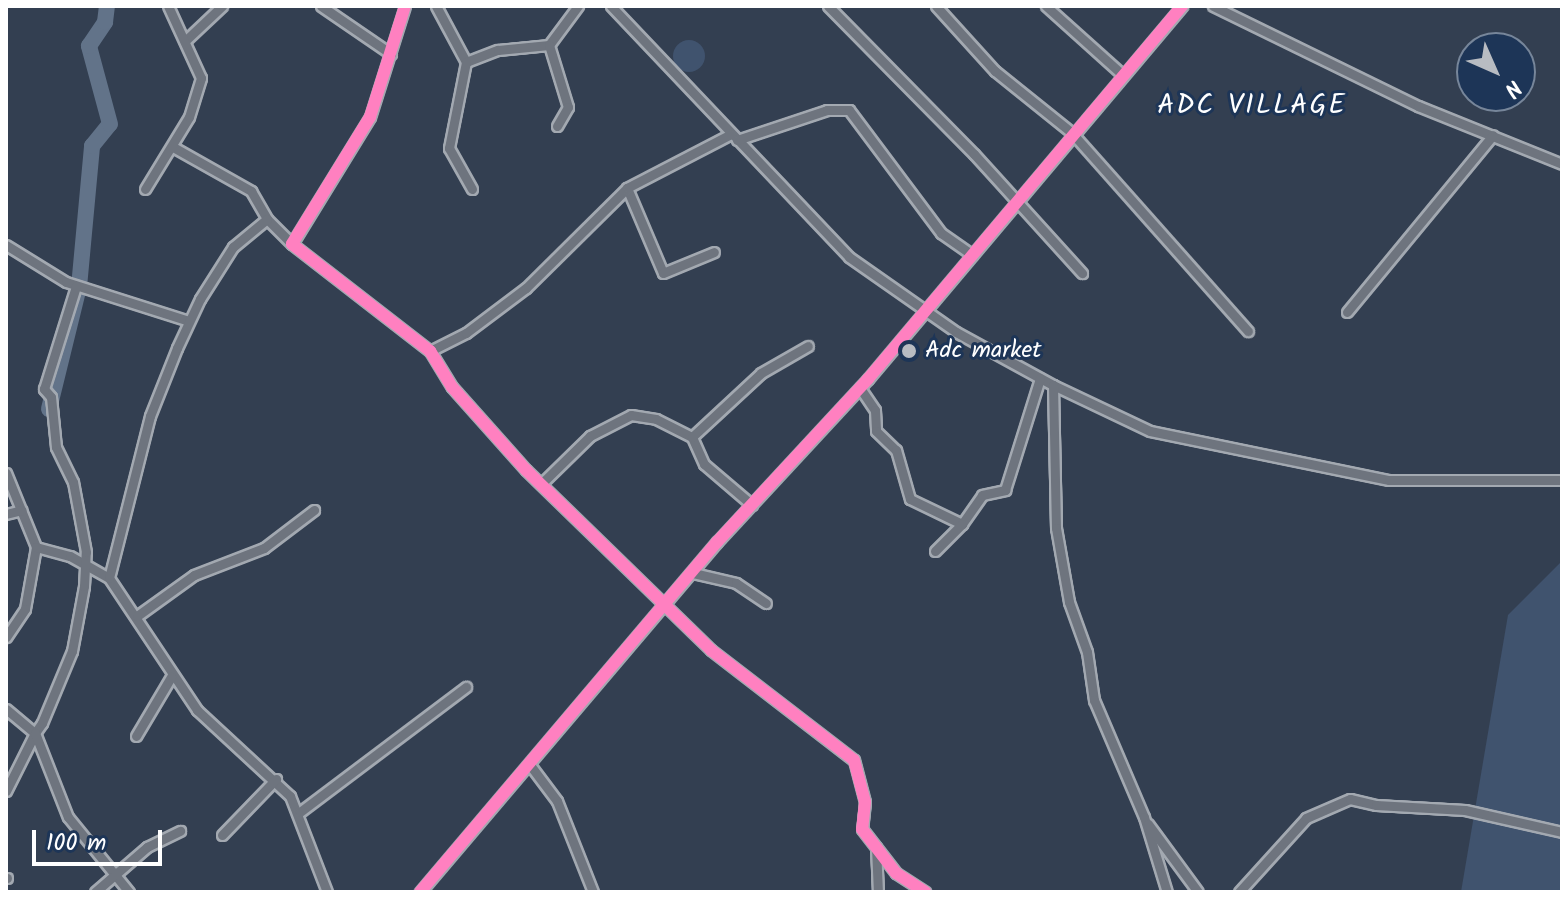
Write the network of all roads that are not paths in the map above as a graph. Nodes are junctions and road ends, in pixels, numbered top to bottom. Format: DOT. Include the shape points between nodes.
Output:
graph roads {
  1 [pos="168,6"];
  2 [pos="222,6"];
  3 [pos="321,6"];
  4 [pos="405,6"];
  5 [pos="436,6"];
  6 [pos="578,6"];
  7 [pos="611,6"];
  8 [pos="828,6"];
  9 [pos="936,6"];
  10 [pos="1046,6"];
  11 [pos="1182,6"];
  12 [pos="1213,6"];
  13 [pos="185,41"];
  14 [pos="549,45"];
  15 [pos="391,54"];
  16 [pos="466,62"];
  17 [pos="1123,75"];
  18 [pos="557,126"];
  19 [pos="1072,133"];
  20 [pos="1493,135"];
  21 [pos="734,137"];
  22 [pos="173,147"];
  23 [pos="1562,164"];
  24 [pos="627,188"];
  25 [pos="145,189"];
  26 [pos="472,189"];
  27 [pos="1016,203"];
  28 [pos="267,219"];
  29 [pos="292,244"];
  30 [pos="6,245"];
  31 [pos="714,252"];
  32 [pos="972,255"];
  33 [pos="1082,273"];
  34 [pos="76,286"];
  35 [pos="925,311"];
  36 [pos="1347,312"];
  37 [pos="189,321"];
  38 [pos="1248,331"];
  39 [pos="808,346"];
  40 [pos="430,351"];
  41 [pos="1040,378"];
  42 [pos="1053,385"];
  43 [pos="860,388"];
  44 [pos="692,437"];
  45 [pos="6,473"];
  46 [pos="1562,480"];
  47 [pos="541,484"];
  48 [pos="752,505"];
  49 [pos="22,510"];
  50 [pos="314,510"];
  51 [pos="6,514"];
  52 [pos="962,524"];
  53 [pos="36,547"];
  54 [pos="935,551"];
  55 [pos="85,565"];
  56 [pos="693,573"];
  57 [pos="109,578"];
  58 [pos="667,603"];
  59 [pos="766,603"];
  60 [pos="137,616"];
  61 [pos="6,637"];
  62 [pos="171,677"];
  63 [pos="466,687"];
  64 [pos="6,709"];
  65 [pos="35,733"];
  66 [pos="136,736"];
  67 [pos="530,765"];
  68 [pos="276,779"];
  69 [pos="6,791"];
  70 [pos="300,812"];
  71 [pos="1144,817"];
  72 [pos="180,831"];
  73 [pos="1562,832"];
  74 [pos="222,835"];
  75 [pos="876,847"];
  76 [pos="115,879"];
  77 [pos="95,892"];
  78 [pos="129,892"];
  79 [pos="327,892"];
  80 [pos="420,892"];
  81 [pos="593,892"];
  82 [pos="878,892"];
  83 [pos="925,892"];
  84 [pos="1167,892"];
  85 [pos="1198,892"];
  86 [pos="1239,892"];
  1 -- 13 [label="street"];
  2 -- 13 [label="street"];
  3 -- 15 [label="street"];
  4 -- 15 [label="street"];
  5 -- 16 [label="street"];
  6 -- 14 [label="street"];
  7 -- 21 [label="street"];
  8 -- 27 [label="street"];
  9 -- 19 [label="street" via="995,71"];
  10 -- 17 [label="street"];
  11 -- 17 [label="street"];
  12 -- 20 [label="street" via="1340,70"];
  13 -- 22 [label="street" via="201,78"];
  14 -- 16 [label="street" via="498,50"];
  14 -- 18 [label="street" via="568,107"];
  15 -- 29 [label="street" via="370,117"];
  16 -- 26 [label="street" via="449,148"];
  17 -- 19 [label="street"];
  19 -- 27 [label="street"];
  19 -- 38 [label="street"];
  20 -- 23 [label="street"];
  20 -- 36 [label="street"];
  21 -- 24 [label="street"];
  21 -- 32 [label="street" via="827,110 849,110 941,233"];
  21 -- 35 [label="street" via="849,257"];
  22 -- 25 [label="street"];
  22 -- 28 [label="street" via="251,191"];
  24 -- 31 [label="street" via="663,273"];
  24 -- 40 [label="street" via="526,288 466,333"];
  27 -- 32 [label="street"];
  27 -- 33 [label="street"];
  28 -- 29 [label="street"];
  28 -- 37 [label="street" via="233,247"];
  29 -- 40 [label="street"];
  30 -- 34 [label="street"];
  32 -- 35 [label="street"];
  34 -- 37 [label="street"];
  34 -- 55 [label="street" via="44,389 51,397 56,447 73,482"];
  35 -- 41 [label="street"];
  35 -- 43 [label="street"];
  37 -- 57 [label="street" via="150,416"];
  39 -- 44 [label="street" via="761,373"];
  40 -- 47 [label="street" via="452,387"];
  41 -- 42 [label="street"];
  41 -- 52 [label="street" via="1005,490 982,495"];
  42 -- 46 [label="street" via="1150,431 1389,480"];
  42 -- 71 [label="street" via="1056,528 1069,602 1087,652 1094,700"];
  43 -- 48 [label="street"];
  43 -- 52 [label="street" via="875,410 876,431 896,450 910,499"];
  44 -- 47 [label="street" via="656,419 631,415 590,436"];
  44 -- 48 [label="street" via="704,464"];
  45 -- 49 [label="street"];
  47 -- 58 [label="street"];
  48 -- 56 [label="street"];
  49 -- 51 [label="street"];
  49 -- 53 [label="street"];
  50 -- 60 [label="street" via="264,548 194,575"];
  52 -- 54 [label="street"];
  53 -- 55 [label="street"];
  53 -- 61 [label="street" via="27,601"];
  55 -- 57 [label="street"];
  55 -- 65 [label="street" via="72,651 51,709"];
  56 -- 58 [label="street"];
  56 -- 59 [label="street" via="736,583"];
  57 -- 60 [label="street"];
  58 -- 67 [label="street"];
  58 -- 75 [label="street" via="724,661 854,760 865,802 862,829"];
  60 -- 62 [label="street"];
  62 -- 66 [label="street"];
  62 -- 68 [label="street" via="209,724"];
  63 -- 70 [label="street"];
  64 -- 65 [label="street"];
  65 -- 69 [label="street"];
  65 -- 76 [label="street" via="68,817"];
  67 -- 80 [label="street"];
  67 -- 81 [label="street" via="557,801"];
  68 -- 70 [label="street"];
  68 -- 74 [label="street"];
  70 -- 79 [label="street"];
  71 -- 84 [label="street"];
  71 -- 85 [label="street"];
  72 -- 76 [label="street" via="147,847"];
  73 -- 86 [label="street" via="1465,810 1350,799 1306,818"];
  75 -- 82 [label="street"];
  75 -- 83 [label="street" via="896,873"];
  76 -- 77 [label="street"];
  76 -- 78 [label="street"];
}
